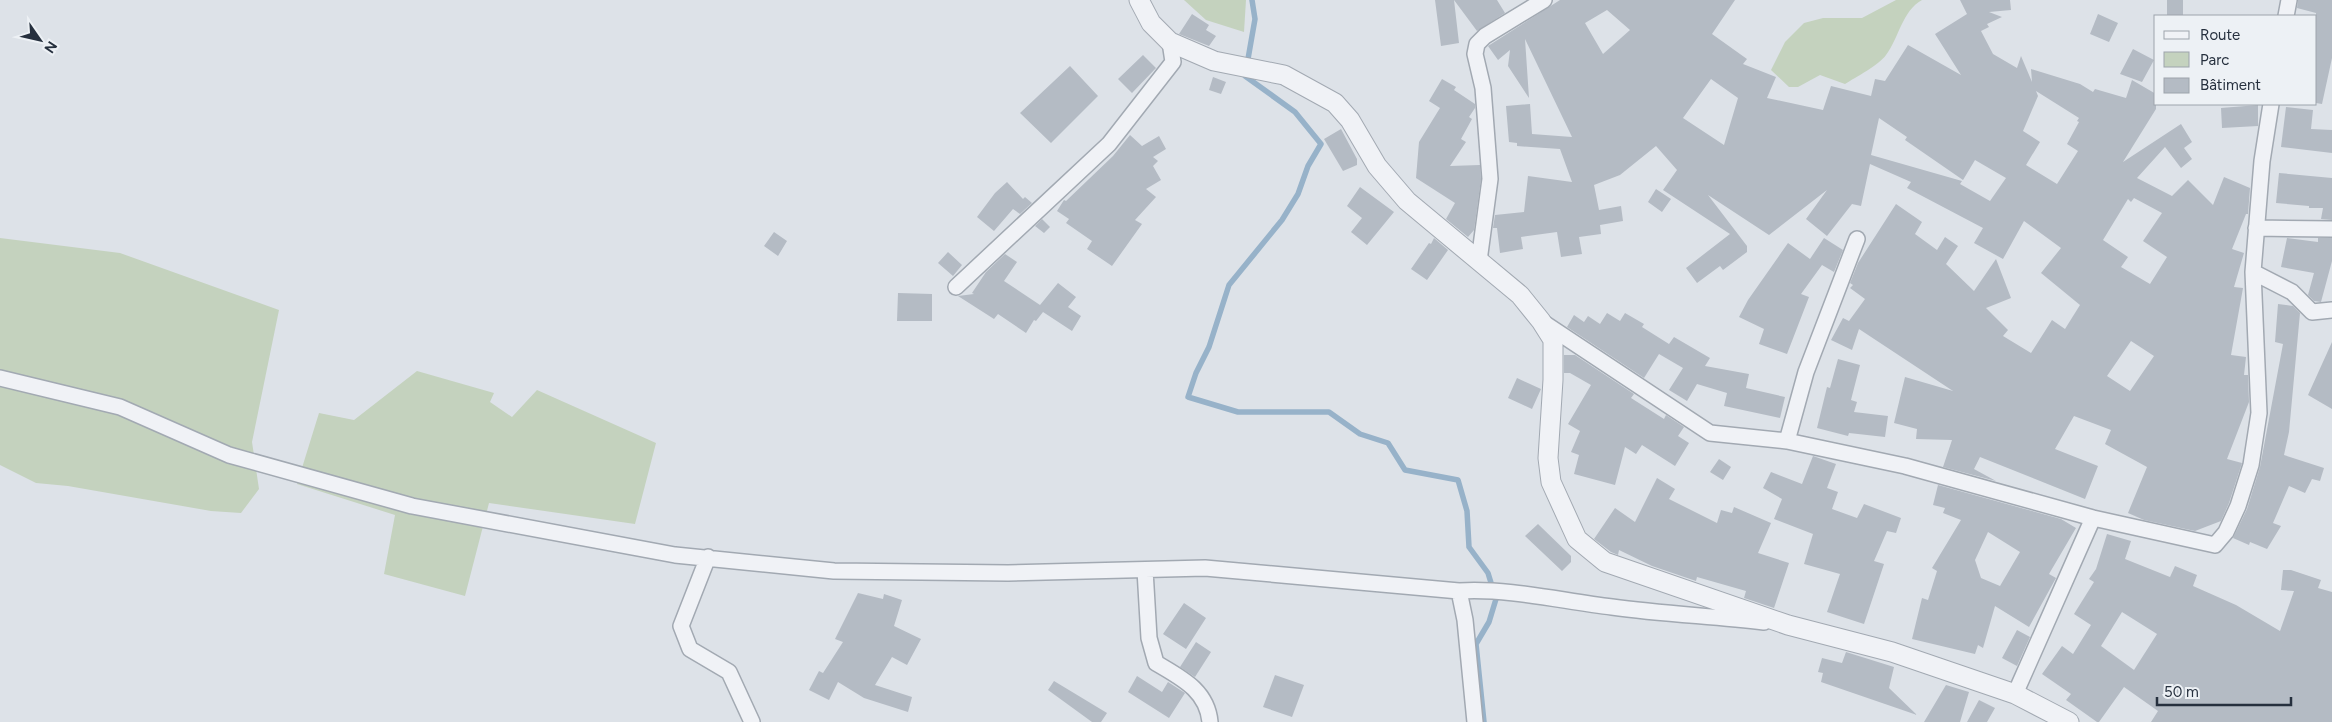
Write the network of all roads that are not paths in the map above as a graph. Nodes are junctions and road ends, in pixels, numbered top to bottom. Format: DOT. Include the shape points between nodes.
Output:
graph roads {
  1 [pos="1139,0"];
  2 [pos="1544,0"];
  3 [pos="2289,0"];
  4 [pos="2286,15"];
  5 [pos="1170,42"];
  6 [pos="2271,105"];
  7 [pos="2256,228"];
  8 [pos="2332,229"];
  9 [pos="1857,239"];
  10 [pos="1479,261"];
  11 [pos="2253,272"];
  12 [pos="956,287"];
  13 [pos="2332,310"];
  14 [pos="1541,321"];
  15 [pos="0,378"];
  16 [pos="1787,440"];
  17 [pos="2094,518"];
  18 [pos="708,557"];
  19 [pos="1145,570"];
  20 [pos="1460,591"];
  21 [pos="1788,626"];
  22 [pos="2015,694"];
  23 [pos="752,722"];
  24 [pos="1210,722"];
  25 [pos="1475,722"];
  26 [pos="2069,722"];
  1 -- 5 [label="street" via="1151,23"];
  2 -- 10 [label="street" via="1477,44 1475,54 1483,88 1490,179"];
  3 -- 4 [label="street"];
  5 -- 10 [label="street" via="1214,60 1284,75 1334,103 1350,120 1377,166 1406,201"];
  5 -- 12 [label="street" via="1173,62 1108,144"];
  6 -- 7 [label="street"];
  7 -- 8 [label="street"];
  7 -- 11 [label="street"];
  9 -- 16 [label="street" via="1806,372"];
  10 -- 14 [label="street" via="1520,295"];
  11 -- 13 [label="street" via="2292,292 2312,312"];
  11 -- 17 [label="street" via="2259,413 2251,465 2226,532 2215,545"];
  14 -- 16 [label="street" via="1710,433"];
  14 -- 21 [label="street" via="1553,340 1548,458 1551,482 1577,539 1605,562"];
  15 -- 18 [label="street" via="120,406 229,455 412,506 675,555"];
  16 -- 17 [label="street" via="1905,466"];
  17 -- 22 [label="street"];
  18 -- 19 [label="street" via="834,571 1008,573"];
  18 -- 23 [label="street" via="681,626 690,649 729,672"];
  19 -- 20 [label="street" via="1205,568"];
  19 -- 24 [label="street" via="1149,638 1156,663 1192,685 1209,708"];
  20 -- 21 [label="street" via="1500,590 1646,612"];
  20 -- 25 [label="street"];
  21 -- 22 [label="street" via="1892,652"];
  22 -- 26 [label="street"];
}
